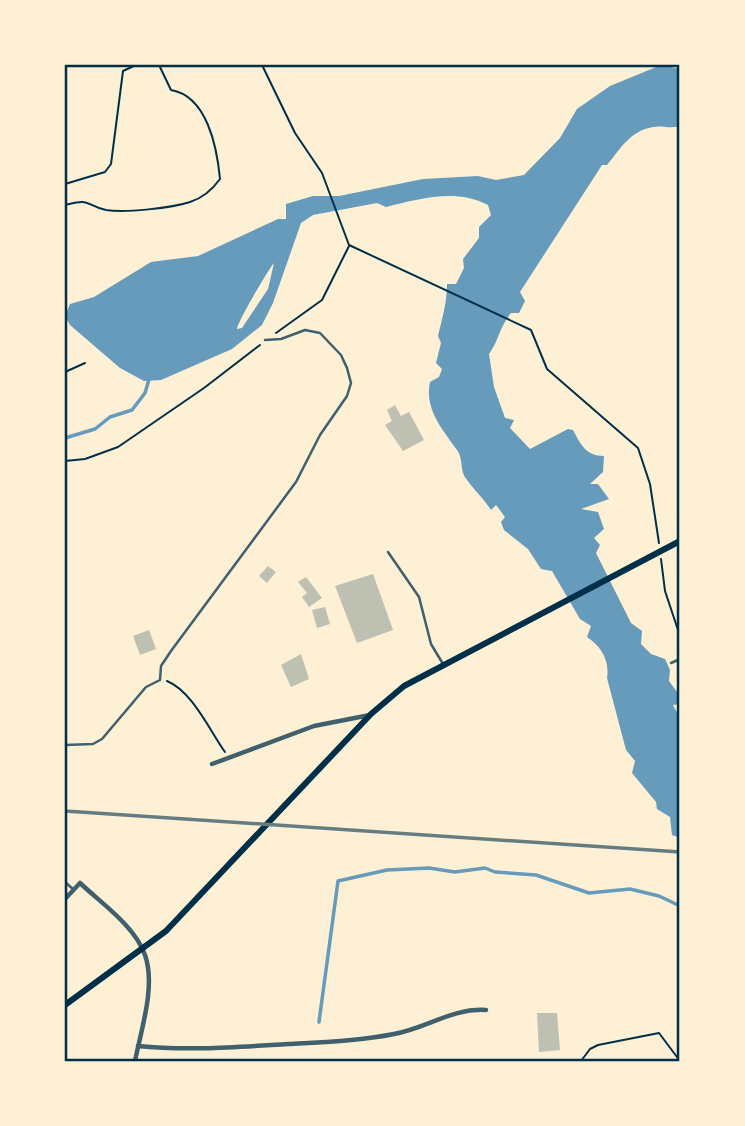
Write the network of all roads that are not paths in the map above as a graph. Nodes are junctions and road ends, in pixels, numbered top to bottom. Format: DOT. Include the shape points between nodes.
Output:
graph roads {
  1 [pos="265,341"];
  2 [pos="680,541"];
  3 [pos="388,552"];
  4 [pos="680,659"];
  5 [pos="671,663"];
  6 [pos="443,664"];
  7 [pos="371,714"];
  8 [pos="65,745"];
  9 [pos="212,764"];
  10 [pos="65,882"];
  11 [pos="74,890"];
  12 [pos="65,899"];
  13 [pos="68,1003"];
  14 [pos="486,1010"];
  15 [pos="138,1046"];
  16 [pos="135,1061"];
  1 -- 8 [label="lane" via="305,330 320,333 347,368 351,383 347,396 296,482 161,666 160,680 146,687 102,739"];
  2 -- 6 [label="main road"];
  3 -- 6 [label="lane" via="419,597 430,644"];
  4 -- 5 [label="lane"];
  6 -- 7 [label="main road" via="404,686"];
  7 -- 9 [label="street" via="314,726"];
  7 -- 13 [label="main road" via="166,930"];
  10 -- 11 [label="lane"];
  11 -- 12 [label="street"];
  11 -- 15 [label="street" via="80,883 131,931 145,955 148,984"];
  14 -- 15 [label="street" via="445,1015 397,1034 177,1050"];
  15 -- 16 [label="street"];
}
